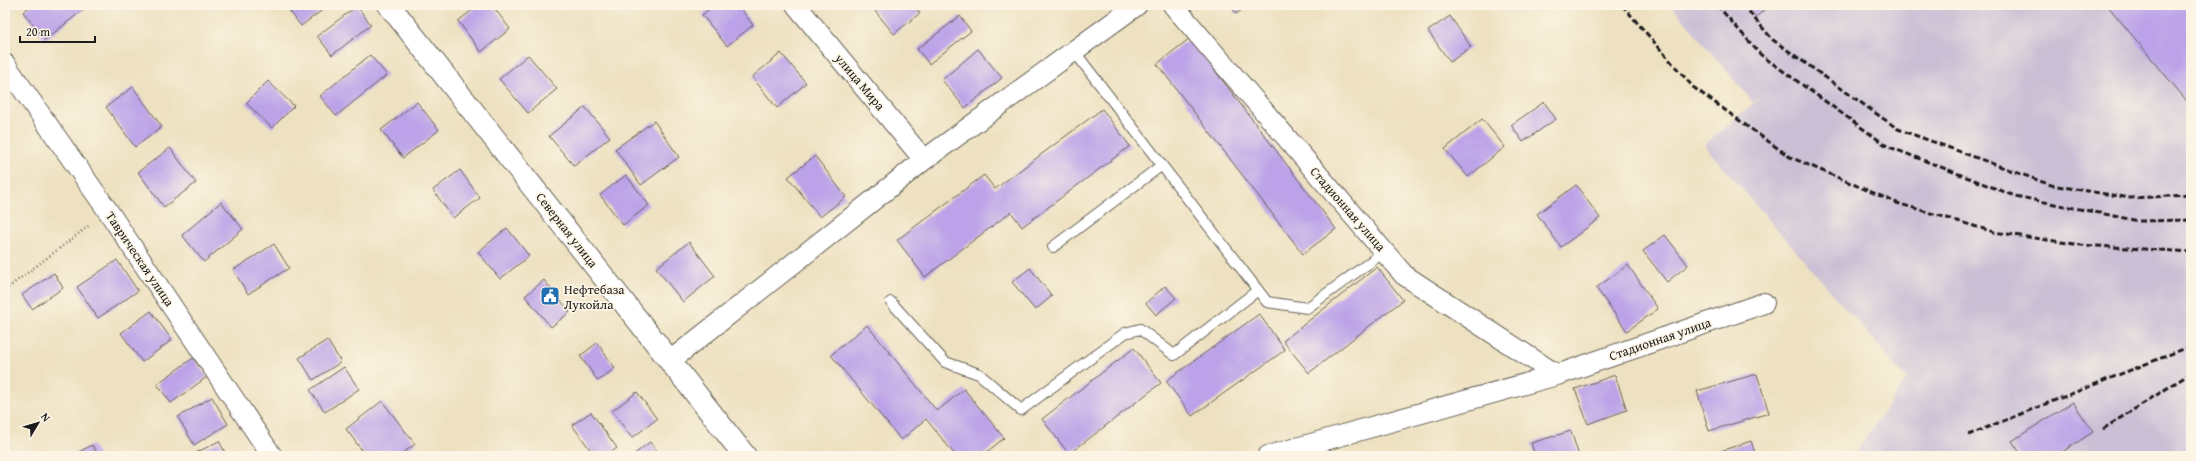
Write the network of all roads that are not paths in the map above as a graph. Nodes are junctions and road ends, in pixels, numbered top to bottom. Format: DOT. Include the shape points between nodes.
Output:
graph roads {
  1 [pos="389,5"];
  2 [pos="796,5"];
  3 [pos="1137,5"];
  4 [pos="1173,5"];
  5 [pos="1074,51"];
  6 [pos="5,64"];
  7 [pos="924,160"];
  8 [pos="1162,165"];
  9 [pos="1053,247"];
  10 [pos="1384,252"];
  11 [pos="1258,290"];
  12 [pos="891,302"];
  13 [pos="1764,303"];
  14 [pos="670,361"];
  15 [pos="1557,374"];
  16 [pos="272,456"];
  17 [pos="745,456"];
  18 [pos="1268,456"];
  1 -- 14 [label="street, Северная улица"];
  2 -- 7 [label="street, улица Мира"];
  3 -- 5 [label="street"];
  4 -- 10 [label="street, Стадионная улица"];
  5 -- 7 [label="street"];
  5 -- 8 [label="lane"];
  6 -- 16 [label="street, Таврическая улица" via="108,211"];
  7 -- 14 [label="street"];
  8 -- 9 [label="lane"];
  8 -- 11 [label="lane"];
  10 -- 11 [label="lane" via="1307,308 1267,302"];
  10 -- 15 [label="street, Стадионная улица" via="1404,275"];
  11 -- 12 [label="lane" via="1174,355 1140,329 1125,332 1021,410 979,374 945,362"];
  13 -- 15 [label="street, Стадионная улица"];
  14 -- 17 [label="street, Северная улица"];
  15 -- 18 [label="street, Стадионная улица"];
}
